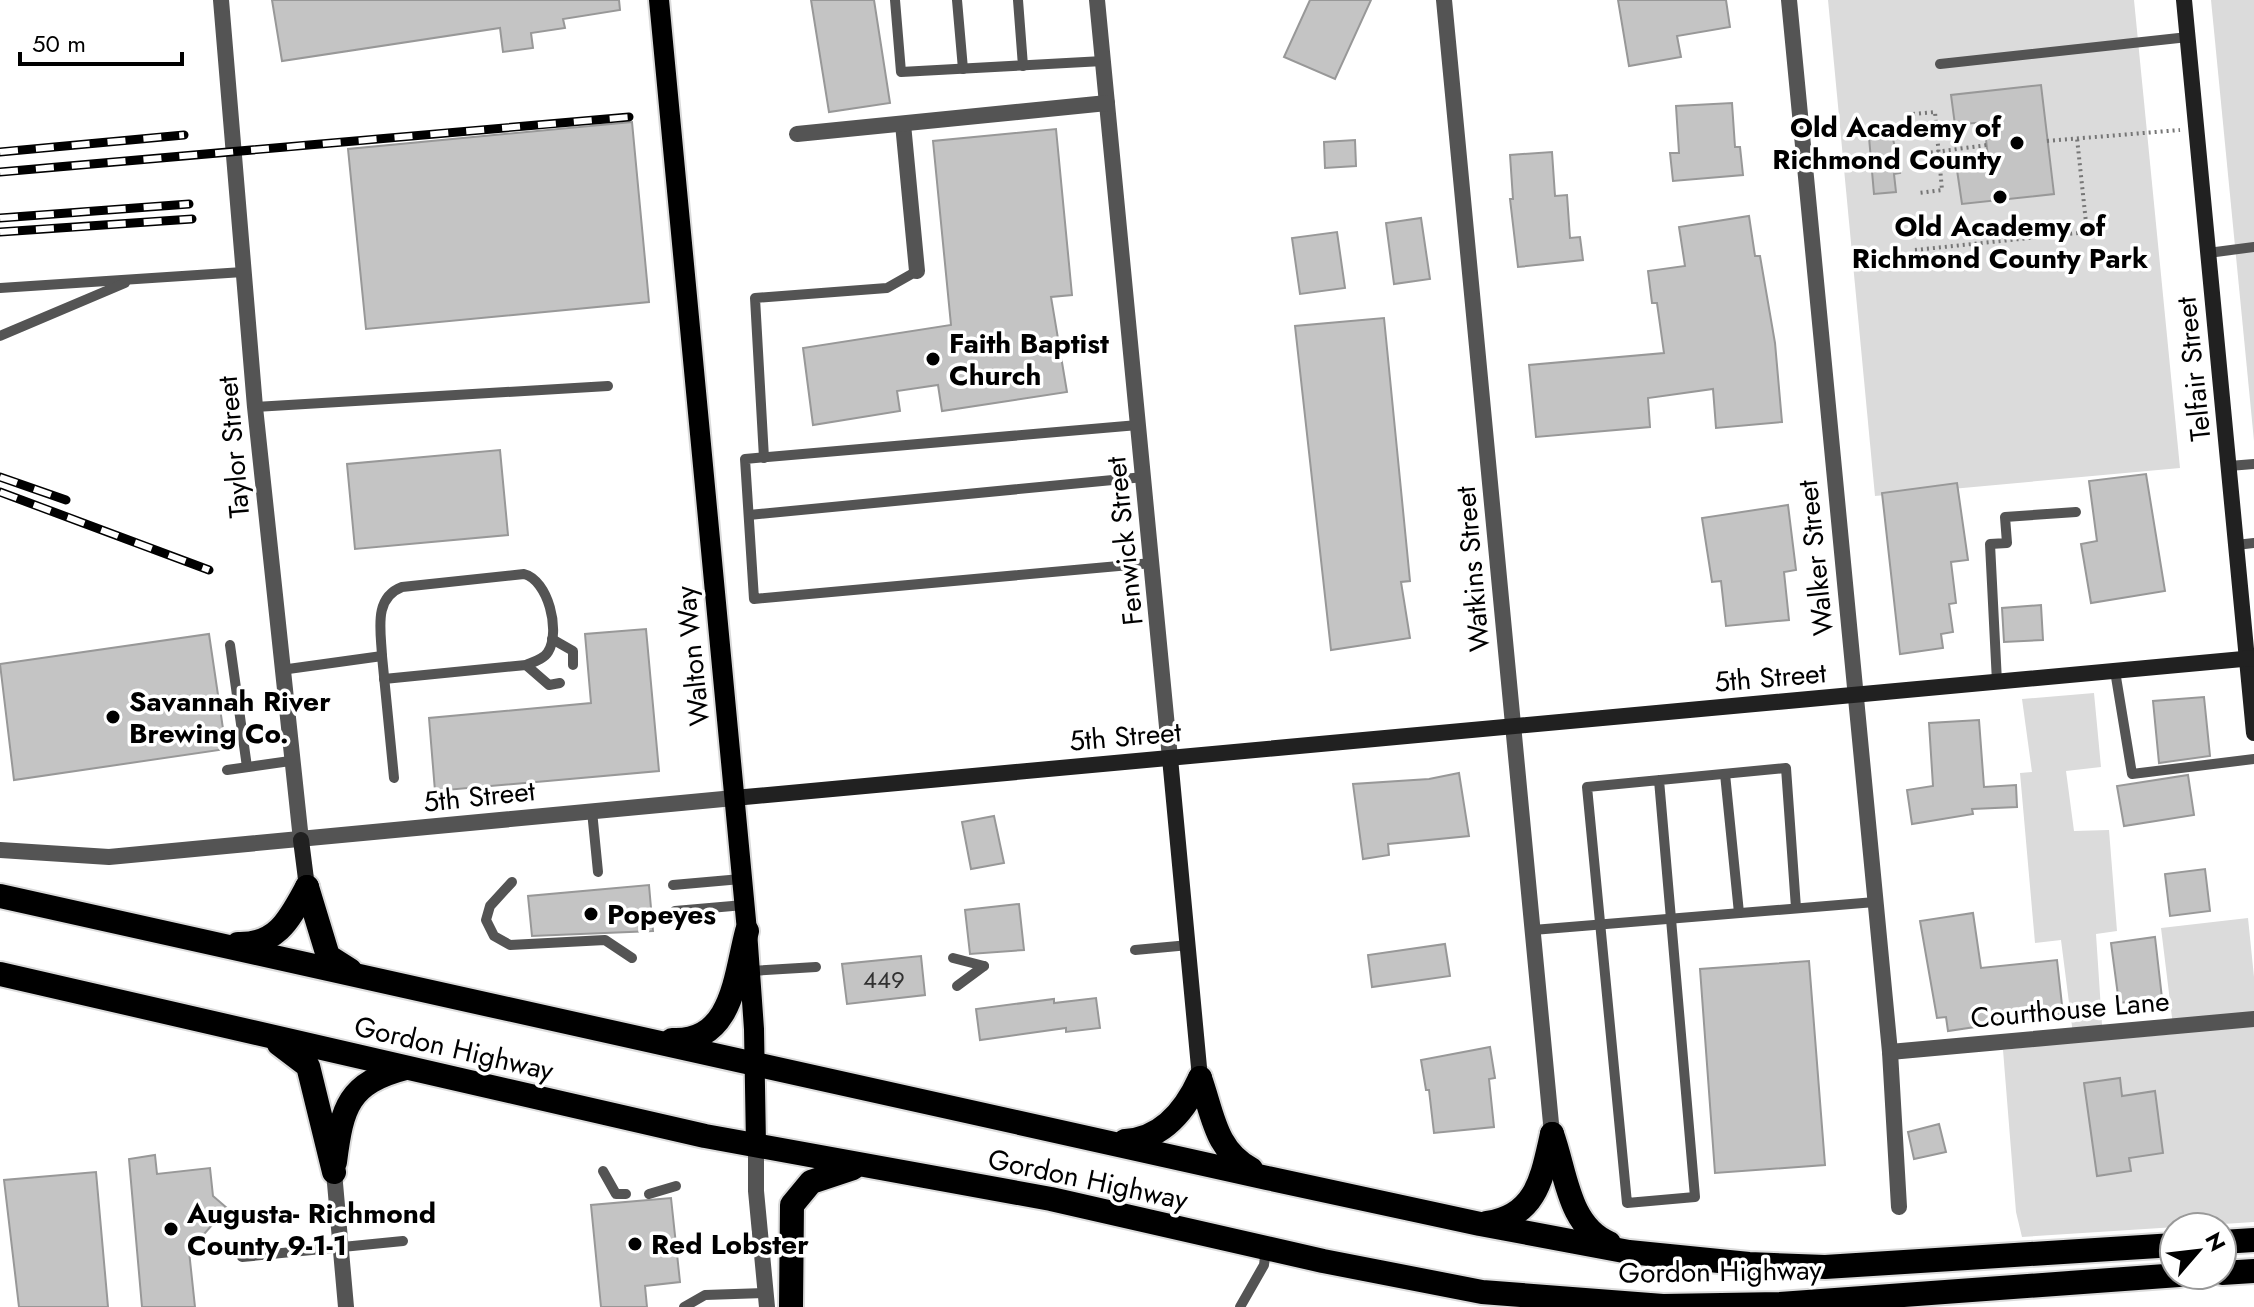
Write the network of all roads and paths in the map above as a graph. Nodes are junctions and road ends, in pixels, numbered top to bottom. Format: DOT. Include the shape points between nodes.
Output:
graph roads {
  1 [pos="221,0"];
  2 [pos="659,0"];
  3 [pos="895,0"];
  4 [pos="957,0"];
  5 [pos="1018,0"];
  6 [pos="1097,0"];
  7 [pos="1444,0"];
  8 [pos="1789,0"];
  9 [pos="2184,0"];
  10 [pos="2188,37"];
  11 [pos="1103,61"];
  12 [pos="1940,64"];
  13 [pos="1023,66"];
  14 [pos="963,69"];
  15 [pos="1107,103"];
  16 [pos="1913,114"];
  17 [pos="903,124"];
  18 [pos="2197,128"];
  19 [pos="797,134"];
  20 [pos="2077,138"];
  21 [pos="2047,141"];
  22 [pos="1987,145"];
  23 [pos="1938,151"];
  24 [pos="1913,155"];
  25 [pos="1919,193"];
  26 [pos="2254,247"];
  27 [pos="1915,250"];
  28 [pos="2208,253"];
  29 [pos="917,271"];
  30 [pos="243,272"];
  31 [pos="134,279"];
  32 [pos="0,288"];
  33 [pos="0,336"];
  34 [pos="608,386"];
  35 [pos="255,407"];
  36 [pos="1138,425"];
  37 [pos="764,458"];
  38 [pos="2254,464"];
  39 [pos="2229,466"];
  40 [pos="1144,477"];
  41 [pos="2076,512"];
  42 [pos="749,515"];
  43 [pos="2254,543"];
  44 [pos="2236,545"];
  45 [pos="1152,563"];
  46 [pos="552,639"];
  47 [pos="230,645"];
  48 [pos="382,656"];
  49 [pos="2250,659"];
  50 [pos="526,665"];
  51 [pos="573,665"];
  52 [pos="281,670"];
  53 [pos="2115,671"];
  54 [pos="384,679"];
  55 [pos="1997,682"];
  56 [pos="560,683"];
  57 [pos="1854,695"];
  58 [pos="1513,726"];
  59 [pos="2254,733"];
  60 [pos="1170,758"];
  61 [pos="2254,759"];
  62 [pos="290,761"];
  63 [pos="247,767"];
  64 [pos="227,770"];
  65 [pos="1725,774"];
  66 [pos="394,778"];
  67 [pos="1659,780"];
  68 [pos="734,798"];
  69 [pos="592,811"];
  70 [pos="301,840"];
  71 [pos="0,850"];
  72 [pos="598,872"];
  73 [pos="741,879"];
  74 [pos="512,882"];
  75 [pos="673,885"];
  76 [pos="307,887"];
  77 [pos="0,896"];
  78 [pos="1875,902"];
  79 [pos="744,905"];
  80 [pos="1796,908"];
  81 [pos="675,911"];
  82 [pos="1739,913"];
  83 [pos="1670,919"];
  84 [pos="1600,925"];
  85 [pos="1533,930"];
  86 [pos="747,931"];
  87 [pos="218,944"];
  88 [pos="1189,945"];
  89 [pos="1135,950"];
  90 [pos="632,958"];
  91 [pos="953,958"];
  92 [pos="816,967"];
  93 [pos="750,971"];
  94 [pos="0,974"];
  95 [pos="370,979"];
  96 [pos="957,986"];
  97 [pos="2254,1019"];
  98 [pos="266,1037"];
  99 [pos="645,1039"];
  100 [pos="1890,1052"];
  101 [pos="755,1063"];
  102 [pos="406,1068"];
  103 [pos="1200,1078"];
  104 [pos="1552,1134"];
  105 [pos="1108,1142"];
  106 [pos="756,1145"];
  107 [pos="859,1166"];
  108 [pos="603,1171"];
  109 [pos="334,1172"];
  110 [pos="1267,1178"];
  111 [pos="676,1186"];
  112 [pos="626,1194"];
  113 [pos="649,1194"];
  114 [pos="1899,1207"];
  115 [pos="1480,1224"];
  116 [pos="403,1241"];
  117 [pos="2158,1246"];
  118 [pos="341,1247"];
  119 [pos="1266,1249"];
  120 [pos="1629,1252"];
  121 [pos="242,1257"];
  122 [pos="1323,1261"];
  123 [pos="2158,1277"];
  124 [pos="766,1300"];
  125 [pos="346,1307"];
  126 [pos="684,1307"];
  127 [pos="791,1307"];
  128 [pos="1240,1307"];
  129 [pos="1476,1307"];
  130 [pos="1662,1307"];
  1 -- 30 [label="street, Taylor Street"];
  2 -- 68 [label="main road, Walton Way"];
  3 -- 14 [label="lane" via="901,72"];
  4 -- 14 [label="lane"];
  5 -- 13 [label="lane"];
  6 -- 11 [label="street, Fenwick Street"];
  7 -- 58 [label="street, Watkins Street"];
  8 -- 57 [label="street, Walker Street"];
  9 -- 10 [label="main road, Telfair Street"];
  10 -- 12 [label="lane"];
  10 -- 18 [label="main road, Telfair Street"];
  11 -- 13 [label="lane"];
  11 -- 15 [label="street, Fenwick Street"];
  13 -- 14 [label="lane"];
  15 -- 17 [label="street"];
  15 -- 36 [label="street, Fenwick Street"];
  16 -- 23 [label="path" via="1935,112"];
  17 -- 19 [label="street"];
  17 -- 29 [label="street"];
  18 -- 20 [label="path"];
  18 -- 28 [label="main road, Telfair Street"];
  20 -- 21 [label="path"];
  20 -- 27 [label="path" via="2087,232"];
  22 -- 23 [label="path"];
  23 -- 24 [label="path"];
  23 -- 25 [label="path" via="1942,190"];
  26 -- 28 [label="lane"];
  28 -- 39 [label="main road, Telfair Street"];
  29 -- 37 [label="lane" via="887,288 755,298"];
  30 -- 31 [label="lane"];
  30 -- 35 [label="street, Taylor Street"];
  31 -- 32 [label="lane"];
  31 -- 33 [label="lane"];
  34 -- 35 [label="lane"];
  35 -- 52 [label="street, Taylor Street"];
  36 -- 37 [label="lane"];
  36 -- 40 [label="street, Fenwick Street"];
  37 -- 42 [label="lane" via="745,459"];
  38 -- 39 [label="lane"];
  39 -- 44 [label="main road, Telfair Street"];
  40 -- 42 [label="lane"];
  40 -- 45 [label="street, Fenwick Street"];
  41 -- 55 [label="lane" via="2005,517 2007,543 1990,544"];
  42 -- 45 [label="lane" via="754,599"];
  43 -- 44 [label="lane"];
  44 -- 49 [label="main road, Telfair Street"];
  45 -- 60 [label="street, Fenwick Street"];
  46 -- 48 [label="lane" via="545,592 524,574 391,591 380,616"];
  46 -- 50 [label="lane" via="549,651"];
  46 -- 51 [label="lane" via="573,651"];
  47 -- 63 [label="lane"];
  48 -- 52 [label="lane"];
  48 -- 54 [label="lane"];
  49 -- 53 [label="main road, 5th Street"];
  49 -- 59 [label="main road, Telfair Street"];
  50 -- 54 [label="lane"];
  50 -- 56 [label="lane" via="549,685"];
  52 -- 62 [label="street, Taylor Street"];
  53 -- 55 [label="main road, 5th Street"];
  53 -- 61 [label="lane" via="2132,774"];
  54 -- 66 [label="lane"];
  55 -- 57 [label="main road, 5th Street"];
  57 -- 58 [label="main road, 5th Street"];
  57 -- 78 [label="street, Walker Street"];
  58 -- 60 [label="main road, 5th Street"];
  58 -- 85 [label="street, Watkins Street"];
  60 -- 68 [label="main road, 5th Street"];
  60 -- 88 [label="main road, Fenwick Street"];
  62 -- 63 [label="lane"];
  62 -- 70 [label="street, Taylor Street"];
  63 -- 64 [label="lane"];
  65 -- 67 [label="lane"];
  65 -- 80 [label="lane" via="1786,768"];
  65 -- 82 [label="lane"];
  67 -- 83 [label="lane"];
  67 -- 84 [label="lane" via="1587,787"];
  68 -- 69 [label="street, 5th Street"];
  68 -- 73 [label="main road, Walton Way"];
  69 -- 70 [label="street, 5th Street"];
  69 -- 72 [label="lane"];
  70 -- 71 [label="street, 5th Street" via="109,857"];
  70 -- 76 [label="main road, Taylor Street"];
  73 -- 75 [label="lane"];
  73 -- 79 [label="main road, Walton Way"];
  74 -- 90 [label="lane" via="490,906 486,920 494,936 510,945 605,940"];
  76 -- 87 [label="highway" via="276,935 255,945"];
  76 -- 95 [label="highway" via="328,956"];
  77 -- 87 [label="highway, Gordon Highway"];
  78 -- 80 [label="lane"];
  78 -- 100 [label="street, Walker Street"];
  79 -- 81 [label="lane"];
  79 -- 86 [label="main road, Walton Way"];
  80 -- 82 [label="lane"];
  82 -- 83 [label="lane"];
  83 -- 84 [label="lane"];
  83 -- 84 [label="lane" via="1695,1197 1627,1203"];
  84 -- 85 [label="lane"];
  85 -- 104 [label="street, Watkins Street"];
  86 -- 93 [label="main road, Walton Way"];
  86 -- 99 [label="highway" via="727,1010 711,1032 688,1041"];
  87 -- 95 [label="highway, Gordon Highway"];
  88 -- 89 [label="lane"];
  88 -- 103 [label="main road, Fenwick Street"];
  91 -- 96 [label="lane" via="984,966"];
  92 -- 93 [label="lane"];
  93 -- 101 [label="main road, Walton Way"];
  94 -- 98 [label="highway, Gordon Highway"];
  95 -- 99 [label="highway, Gordon Highway"];
  97 -- 100 [label="street, Courthouse Lane"];
  98 -- 102 [label="highway, Gordon Highway"];
  98 -- 109 [label="highway" via="308,1066"];
  99 -- 101 [label="highway, Gordon Highway"];
  100 -- 114 [label="street, Walker Street"];
  101 -- 105 [label="highway, Gordon Highway"];
  101 -- 106 [label="main road, Walton Way"];
  102 -- 106 [label="highway, Gordon Highway"];
  102 -- 109 [label="highway" via="369,1081 349,1100 341,1118"];
  103 -- 105 [label="highway" via="1191,1098 1156,1134 1145,1140"];
  103 -- 110 [label="highway" via="1226,1151"];
  104 -- 115 [label="highway" via="1531,1199 1508,1220"];
  104 -- 120 [label="highway" via="1584,1226 1592,1236"];
  105 -- 110 [label="highway, Gordon Highway"];
  106 -- 107 [label="highway, Gordon Highway"];
  106 -- 124 [label="street, Walton Way"];
  107 -- 119 [label="highway, Gordon Highway" via="1051,1199"];
  107 -- 127 [label="highway" via="811,1182 792,1205"];
  108 -- 112 [label="lane" via="616,1194"];
  109 -- 118 [label="street"];
  110 -- 115 [label="highway, Gordon Highway"];
  111 -- 113 [label="lane"];
  115 -- 120 [label="highway, Gordon Highway"];
  116 -- 118 [label="lane"];
  117 -- 120 [label="highway, Gordon Highway" via="1825,1267"];
  118 -- 121 [label="lane"];
  118 -- 125 [label="street"];
  119 -- 122 [label="highway, Gordon Highway"];
  119 -- 128 [label="lane" via="1264,1265"];
  122 -- 129 [label="highway" via="1402,1291"];
  122 -- 130 [label="highway, Gordon Highway" via="1482,1292"];
  123 -- 130 [label="highway, Gordon Highway" via="1780,1304"];
  124 -- 126 [label="lane" via="705,1295"];
}
